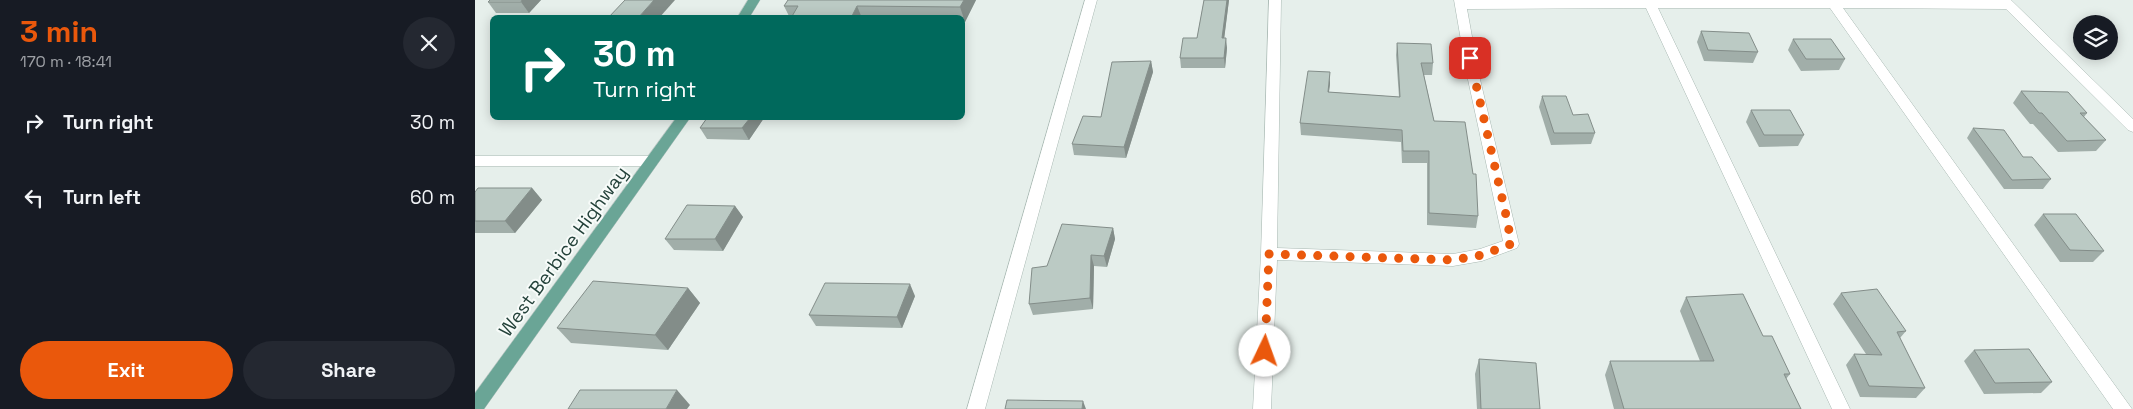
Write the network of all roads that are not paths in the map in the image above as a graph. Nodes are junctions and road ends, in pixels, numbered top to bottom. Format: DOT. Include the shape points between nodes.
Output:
graph roads {
  1 [pos="753,0"];
  2 [pos="1091,0"];
  3 [pos="1275,0"];
  4 [pos="1460,3"];
  5 [pos="2007,3"];
  6 [pos="1650,4"];
  7 [pos="1835,6"];
  8 [pos="745,15"];
  9 [pos="682,120"];
  10 [pos="2133,127"];
  11 [pos="475,161"];
  12 [pos="652,161"];
  13 [pos="1269,254"];
  14 [pos="475,408"];
  15 [pos="976,409"];
  16 [pos="1263,409"];
  17 [pos="1841,409"];
  18 [pos="2123,409"];
  1 -- 8 [label="main road"];
  2 -- 15 [label="street"];
  3 -- 13 [label="street"];
  4 -- 6 [label="street"];
  4 -- 13 [label="street" via="1511,244 1482,255 1453,260"];
  5 -- 7 [label="street"];
  5 -- 10 [label="street"];
  6 -- 7 [label="street"];
  6 -- 17 [label="street"];
  7 -- 18 [label="street"];
  9 -- 12 [label="main road, West Berbice Highway"];
  11 -- 12 [label="street"];
  12 -- 14 [label="main road, West Berbice Highway"];
  13 -- 16 [label="street"];
}
